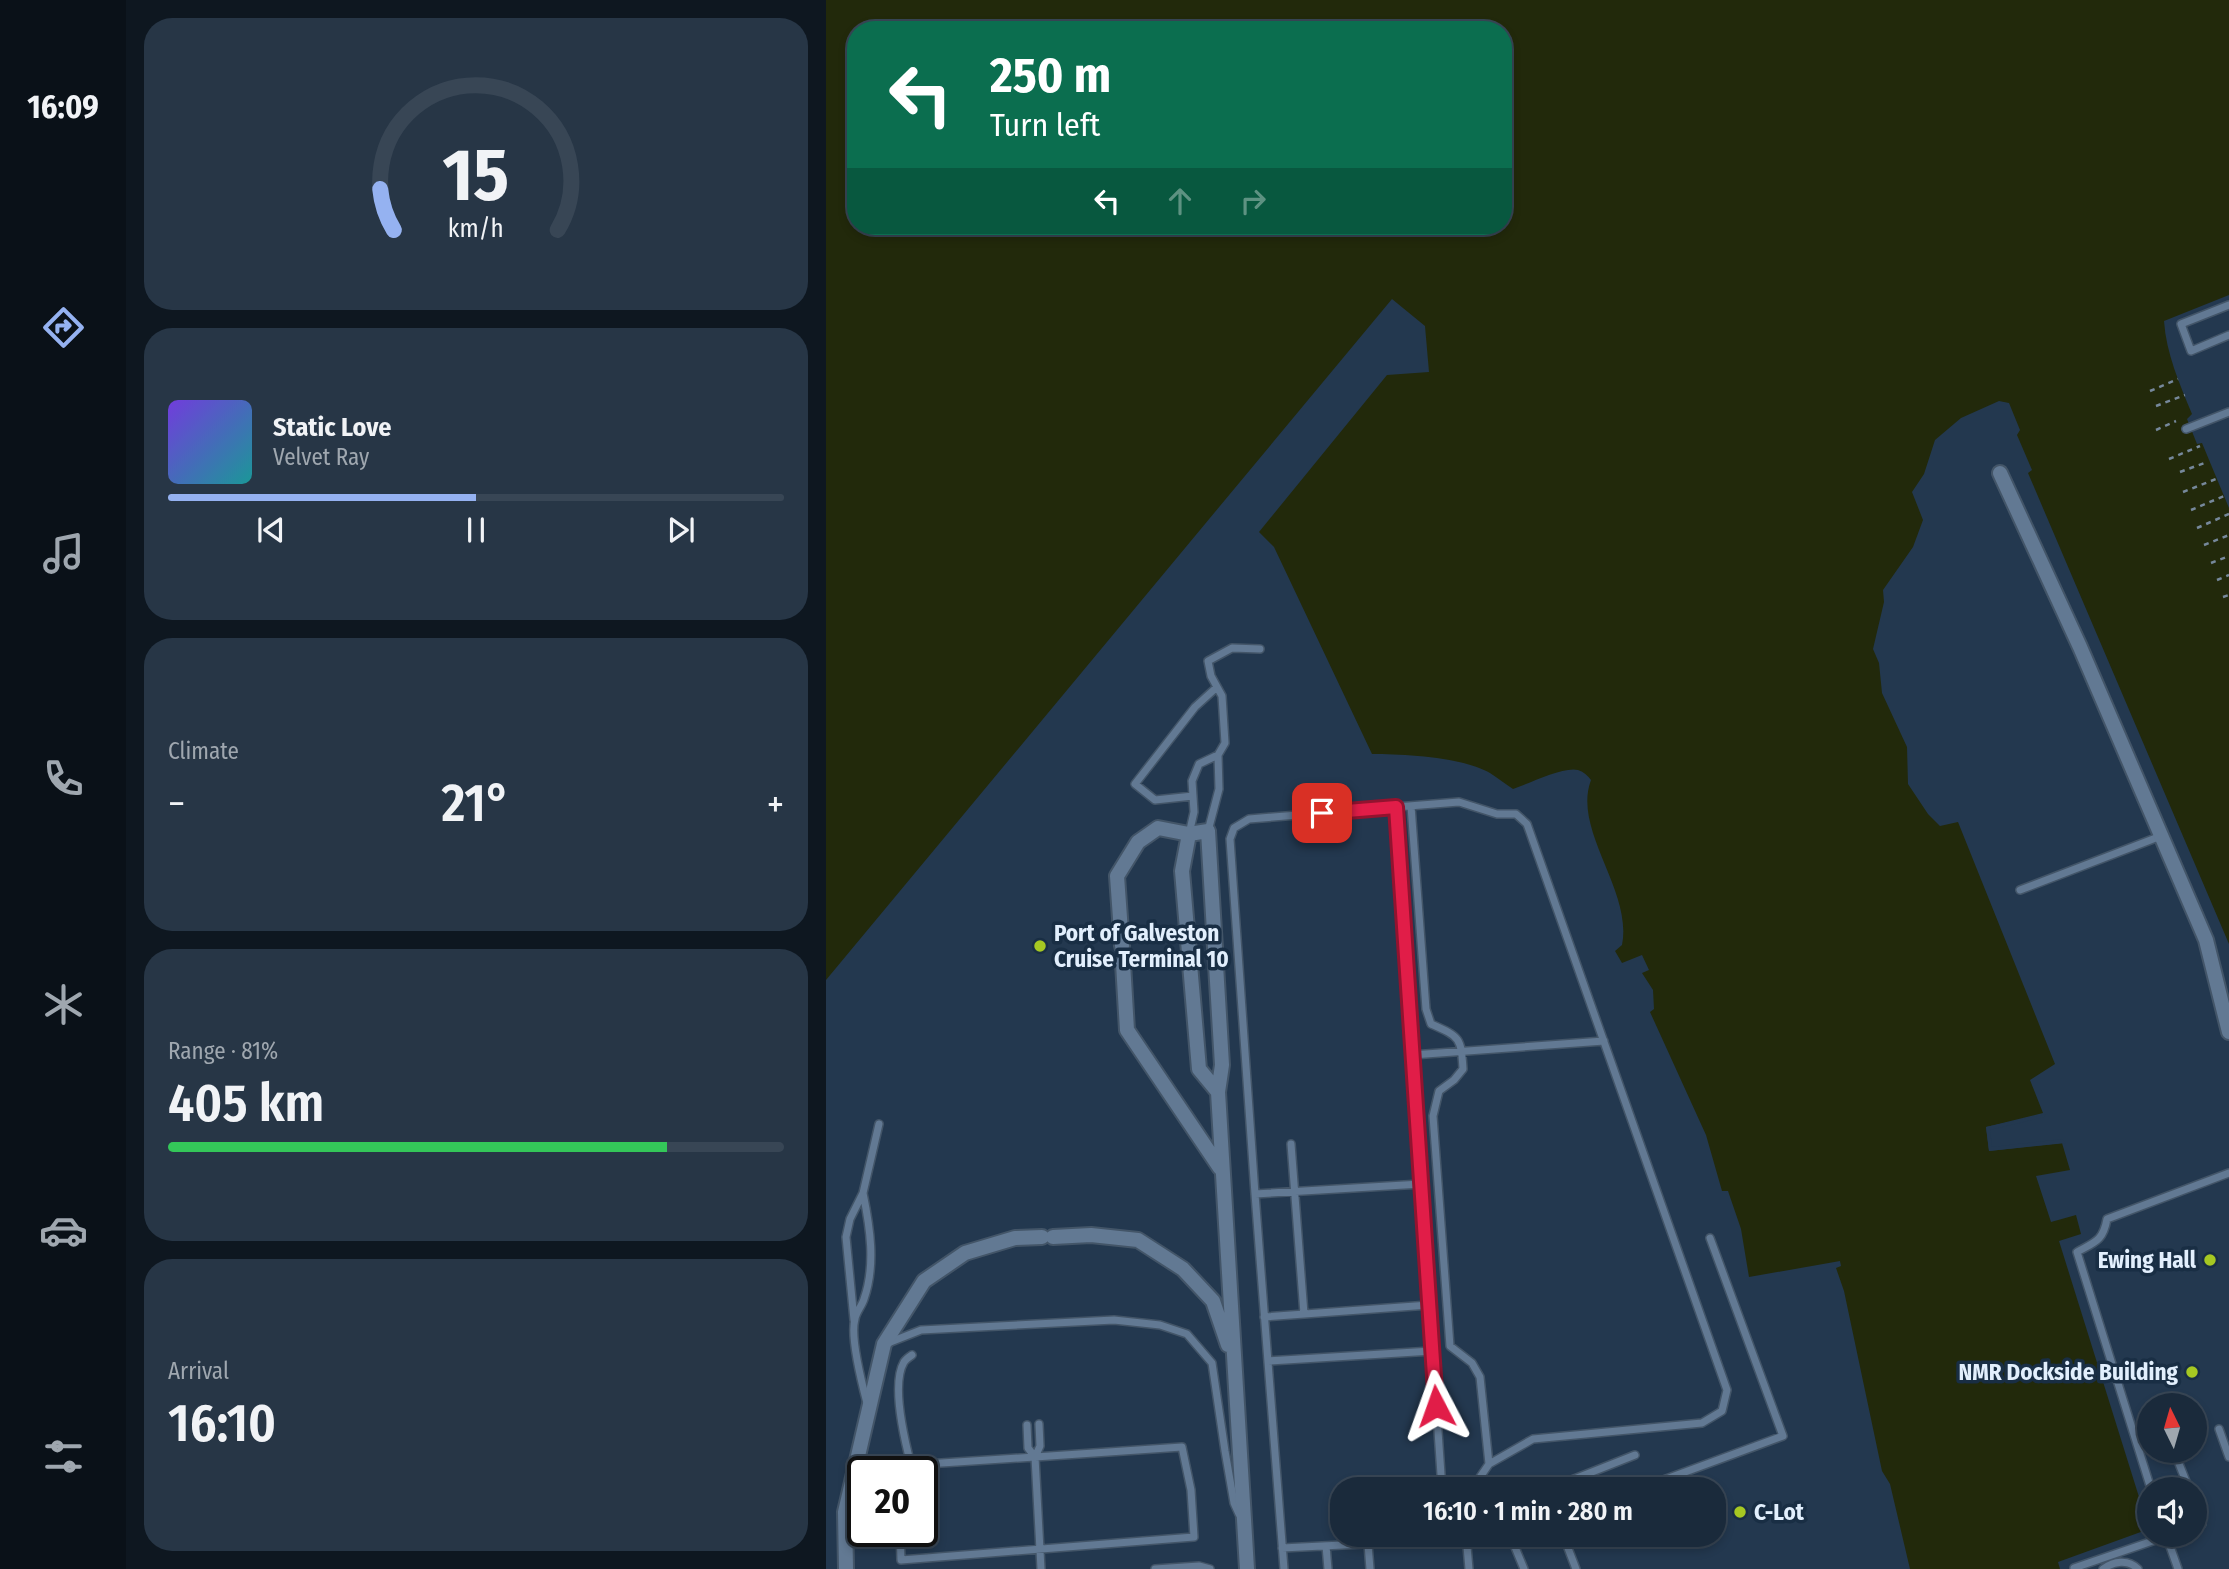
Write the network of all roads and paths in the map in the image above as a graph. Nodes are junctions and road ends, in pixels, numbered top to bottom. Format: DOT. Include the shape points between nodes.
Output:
graph roads {
  1 [pos="2229,305"];
  2 [pos="2229,335"];
  3 [pos="2178,379"];
  4 [pos="2150,391"];
  5 [pos="2185,395"];
  6 [pos="2155,406"];
  7 [pos="2229,412"];
  8 [pos="2180,419"];
  9 [pos="2186,429"];
  10 [pos="2156,430"];
  11 [pos="2200,446"];
  12 [pos="2169,459"];
  13 [pos="2207,462"];
  14 [pos="2180,472"];
  15 [pos="2000,473"];
  16 [pos="2216,479"];
  17 [pos="2183,492"];
  18 [pos="2224,496"];
  19 [pos="2191,510"];
  20 [pos="2229,514"];
  21 [pos="2197,528"];
  22 [pos="2229,535"];
  23 [pos="2204,545"];
  24 [pos="2229,556"];
  25 [pos="2211,563"];
  26 [pos="2229,575"];
  27 [pos="2217,580"];
  28 [pos="2229,595"];
  29 [pos="2223,597"];
  30 [pos="1260,649"];
  31 [pos="1217,687"];
  32 [pos="1218,755"];
  33 [pos="1193,796"];
  34 [pos="1410,806"];
  35 [pos="1396,807"];
  36 [pos="1208,831"];
  37 [pos="1189,834"];
  38 [pos="2161,835"];
  39 [pos="2020,890"];
  40 [pos="1122,946"];
  41 [pos="1123,963"];
  42 [pos="2229,1032"];
  43 [pos="1604,1041"];
  44 [pos="1462,1052"];
  45 [pos="1412,1055"];
  46 [pos="1218,1092"];
  47 [pos="879,1124"];
  48 [pos="1291,1144"];
  49 [pos="1222,1170"];
  50 [pos="2229,1173"];
  51 [pos="1420,1184"];
  52 [pos="1294,1191"];
  53 [pos="863,1193"];
  54 [pos="1255,1194"];
  55 [pos="1710,1238"];
  56 [pos="1429,1305"];
  57 [pos="1304,1314"];
  58 [pos="1264,1317"];
  59 [pos="854,1320"];
  60 [pos="884,1344"];
  61 [pos="1432,1351"];
  62 [pos="912,1355"];
  63 [pos="1268,1361"];
  64 [pos="1234,1363"];
  65 [pos="869,1411"];
  66 [pos="1039,1424"];
  67 [pos="1027,1425"];
  68 [pos="2219,1429"];
  69 [pos="2137,1445"];
  70 [pos="1635,1455"];
  71 [pos="907,1456"];
  72 [pos="1035,1457"];
  73 [pos="2229,1457"];
  74 [pos="1489,1464"];
  75 [pos="938,1466"];
  76 [pos="1441,1477"];
  77 [pos="1480,1477"];
  78 [pos="1579,1477"];
  79 [pos="1672,1477"];
  80 [pos="1244,1529"];
  81 [pos="1326,1546"];
  82 [pos="1330,1546"];
  83 [pos="2137,1546"];
  84 [pos="901,1547"];
  85 [pos="1368,1547"];
  86 [pos="1467,1547"];
  87 [pos="1515,1547"];
  88 [pos="1568,1547"];
  89 [pos="2171,1547"];
  90 [pos="1282,1548"];
  91 [pos="1040,1550"];
  92 [pos="2074,1568"];
  93 [pos="846,1569"];
  94 [pos="1041,1569"];
  95 [pos="1155,1569"];
  96 [pos="1210,1569"];
  97 [pos="1247,1569"];
  98 [pos="1284,1569"];
  99 [pos="1328,1569"];
  100 [pos="1370,1569"];
  101 [pos="1469,1569"];
  102 [pos="1524,1569"];
  103 [pos="1576,1569"];
  104 [pos="2103,1569"];
  105 [pos="2138,1569"];
  106 [pos="2178,1569"];
  1 -- 2 [label="lane" via="2181,324 2191,351"];
  3 -- 4 [label="path"];
  5 -- 6 [label="path"];
  7 -- 9 [label="lane"];
  8 -- 10 [label="path"];
  11 -- 12 [label="path"];
  13 -- 14 [label="path"];
  15 -- 38 [label="street"];
  16 -- 17 [label="path"];
  18 -- 19 [label="path"];
  20 -- 21 [label="path"];
  22 -- 23 [label="path"];
  24 -- 25 [label="path"];
  26 -- 27 [label="path"];
  28 -- 29 [label="path"];
  30 -- 31 [label="lane" via="1232,648 1208,661"];
  31 -- 32 [label="lane" via="1222,696 1224,743"];
  31 -- 33 [label="lane" via="1195,707 1135,784 1155,800"];
  32 -- 33 [label="lane" via="1199,764 1192,781"];
  32 -- 36 [label="lane" via="1219,789"];
  33 -- 37 [label="lane" via="1195,812"];
  34 -- 35 [label="lane"];
  34 -- 43 [label="lane" via="1459,802 1497,814 1516,814 1527,824"];
  34 -- 44 [label="lane" via="1426,1009 1431,1024 1451,1033"];
  35 -- 45 [label="lane"];
  35 -- 54 [label="lane" via="1249,820 1234,828 1230,839"];
  36 -- 37 [label="street"];
  36 -- 46 [label="street" via="1222,1065"];
  37 -- 40 [label="street" via="1158,828 1138,842 1117,876"];
  37 -- 46 [label="street" via="1182,871 1199,1069"];
  38 -- 39 [label="lane"];
  38 -- 42 [label="street" via="2206,940"];
  41 -- 49 [label="street" via="1128,1030"];
  43 -- 44 [label="lane"];
  43 -- 74 [label="lane" via="1727,1390 1722,1410 1702,1423 1533,1439"];
  44 -- 45 [label="lane"];
  44 -- 74 [label="lane" via="1463,1069 1439,1091 1433,1116 1450,1346 1472,1363 1480,1377"];
  45 -- 51 [label="lane"];
  46 -- 49 [label="street"];
  47 -- 53 [label="lane"];
  48 -- 52 [label="lane"];
  49 -- 64 [label="street"];
  50 -- 69 [label="lane" via="2106,1219 2099,1240 2077,1252"];
  51 -- 52 [label="lane"];
  51 -- 56 [label="lane"];
  52 -- 54 [label="lane"];
  52 -- 57 [label="lane"];
  53 -- 59 [label="lane" via="872,1263"];
  53 -- 59 [label="lane" via="846,1237"];
  54 -- 58 [label="lane"];
  55 -- 79 [label="lane" via="1783,1436"];
  56 -- 57 [label="lane"];
  56 -- 61 [label="lane"];
  57 -- 58 [label="lane"];
  58 -- 63 [label="lane"];
  59 -- 65 [label="lane" via="857,1363"];
  60 -- 64 [label="street" via="924,1281 965,1252 1016,1238 1091,1235 1138,1240 1183,1269 1213,1301"];
  60 -- 65 [label="street"];
  60 -- 80 [label="lane" via="921,1330 1114,1320 1160,1325 1188,1334 1212,1363 1234,1503"];
  61 -- 63 [label="lane"];
  61 -- 76 [label="lane"];
  62 -- 71 [label="lane" via="904,1362 898,1388"];
  63 -- 90 [label="lane"];
  64 -- 80 [label="street"];
  65 -- 93 [label="street" via="845,1512"];
  66 -- 72 [label="lane" via="1040,1446"];
  67 -- 72 [label="lane" via="1028,1448"];
  68 -- 73 [label="lane"];
  70 -- 78 [label="lane"];
  72 -- 75 [label="lane"];
  72 -- 91 [label="lane"];
  72 -- 91 [label="lane" via="1182,1447 1194,1537"];
  74 -- 77 [label="lane"];
  80 -- 97 [label="street"];
  81 -- 82 [label="lane"];
  81 -- 90 [label="lane"];
  81 -- 99 [label="lane"];
  83 -- 92 [label="lane"];
  84 -- 91 [label="lane" via="901,1560"];
  85 -- 100 [label="lane"];
  86 -- 101 [label="lane"];
  87 -- 102 [label="lane"];
  88 -- 103 [label="lane"];
  89 -- 106 [label="lane"];
  90 -- 98 [label="lane"];
  91 -- 94 [label="lane"];
  95 -- 96 [label="lane"];
  104 -- 105 [label="lane" via="2122,1561"];
}
